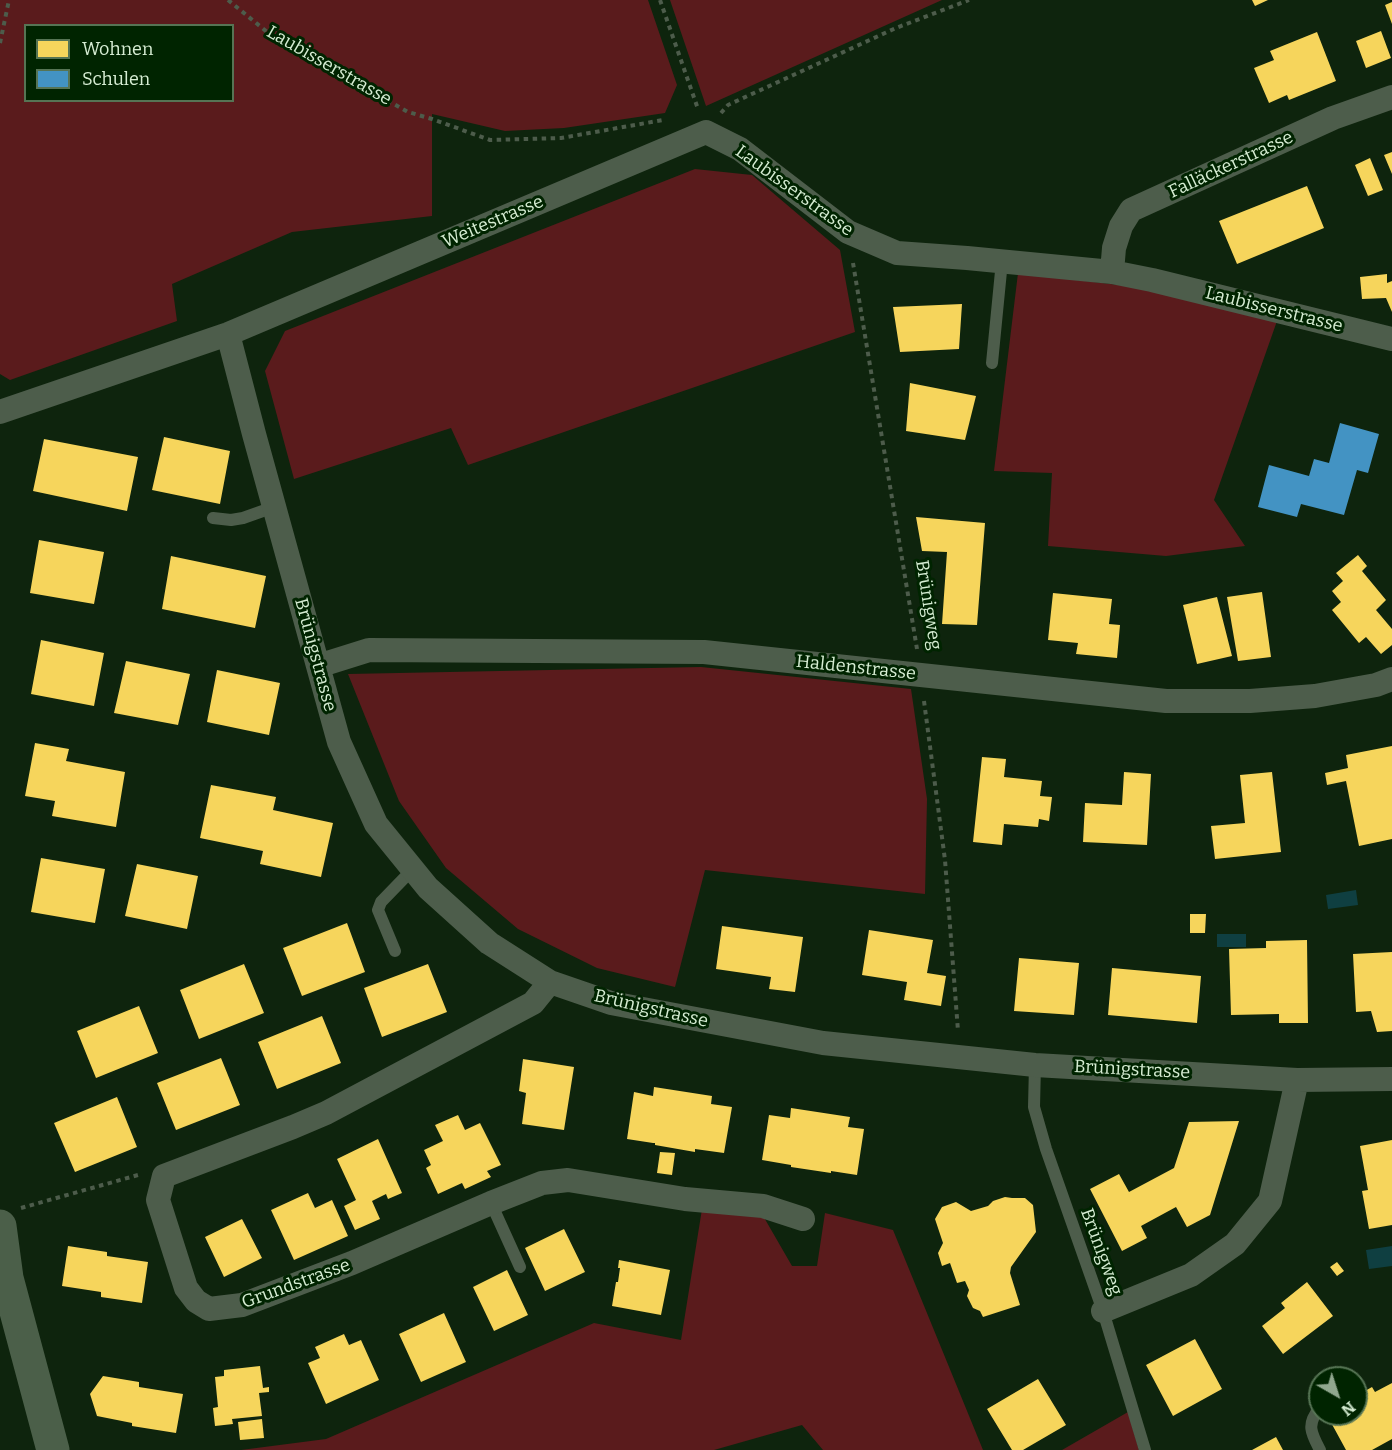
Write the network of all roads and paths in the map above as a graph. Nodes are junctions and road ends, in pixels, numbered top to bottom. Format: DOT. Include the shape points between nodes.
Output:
graph roads {
  1 [pos="9,0"];
  2 [pos="228,0"];
  3 [pos="660,0"];
  4 [pos="969,0"];
  5 [pos="0,43"];
  6 [pos="1392,97"];
  7 [pos="706,132"];
  8 [pos="848,232"];
  9 [pos="1002,261"];
  10 [pos="1112,272"];
  11 [pos="228,334"];
  12 [pos="1392,339"];
  13 [pos="992,363"];
  14 [pos="0,411"];
  15 [pos="274,507"];
  16 [pos="213,518"];
  17 [pos="318,666"];
  18 [pos="920,674"];
  19 [pos="1392,679"];
  20 [pos="413,869"];
  21 [pos="395,951"];
  22 [pos="550,982"];
  23 [pos="957,1058"];
  24 [pos="1035,1065"];
  25 [pos="1392,1079"];
  26 [pos="1297,1080"];
  27 [pos="164,1176"];
  28 [pos="491,1203"];
  29 [pos="5,1217"];
  30 [pos="803,1219"];
  31 [pos="520,1267"];
  32 [pos="4,1279"];
  33 [pos="1103,1311"];
  34 [pos="1311,1426"];
  35 [pos="53,1450"];
  36 [pos="1145,1450"];
  37 [pos="1320,1450"];
  1 -- 5 [label="path"];
  2 -- 7 [label="path, Laubisserstrasse" via="272,36 408,112 490,140 561,138 670,119"];
  3 -- 7 [label="path"];
  4 -- 7 [label="path" via="896,28 728,105"];
  6 -- 10 [label="street, Falläckerstrasse" via="1333,118 1131,210 1114,248"];
  7 -- 8 [label="street, Laubisserstrasse" via="740,149"];
  7 -- 11 [label="street, Weitestrasse"];
  8 -- 9 [label="street, Laubisserstrasse" via="897,253"];
  8 -- 18 [label="path, Brünigweg"];
  9 -- 10 [label="street, Laubisserstrasse"];
  9 -- 13 [label="lane"];
  10 -- 12 [label="street, Laubisserstrasse"];
  11 -- 14 [label="street, Weitestrasse"];
  11 -- 15 [label="street, Brünigstrasse"];
  15 -- 16 [label="lane" via="243,518"];
  15 -- 17 [label="street, Brünigstrasse"];
  17 -- 18 [label="street, Haldenstrasse" via="369,650 704,652"];
  17 -- 20 [label="street, Brünigstrasse" via="339,742 376,824"];
  18 -- 19 [label="street, Haldenstrasse" via="1166,702 1315,696"];
  18 -- 23 [label="path, Brünigweg" via="945,860"];
  20 -- 21 [label="lane" via="378,910"];
  20 -- 22 [label="street, Brünigstrasse" via="428,888 489,943"];
  22 -- 23 [label="street, Brünigstrasse" via="611,1003 692,1019 823,1043"];
  22 -- 27 [label="street" via="533,1003 360,1096 293,1127"];
  23 -- 24 [label="street, Brünigstrasse"];
  24 -- 26 [label="street, Brünigstrasse"];
  24 -- 33 [label="lane, Brünigweg" via="1034,1107"];
  25 -- 26 [label="street, Brünigstrasse"];
  26 -- 33 [label="street" via="1270,1201 1235,1244 1191,1275"];
  27 -- 28 [label="street, Grundstrasse" via="158,1200 186,1288 209,1309 242,1305 341,1268"];
  27 -- 29 [label="path" via="154,1170 21,1208"];
  28 -- 30 [label="street, Grundstrasse" via="542,1183 568,1180 685,1199 763,1206"];
  28 -- 31 [label="lane"];
  29 -- 32 [label="street"];
  32 -- 35 [label="street"];
  33 -- 36 [label="lane, Brünigweg"];
  34 -- 37 [label="lane"];
}
